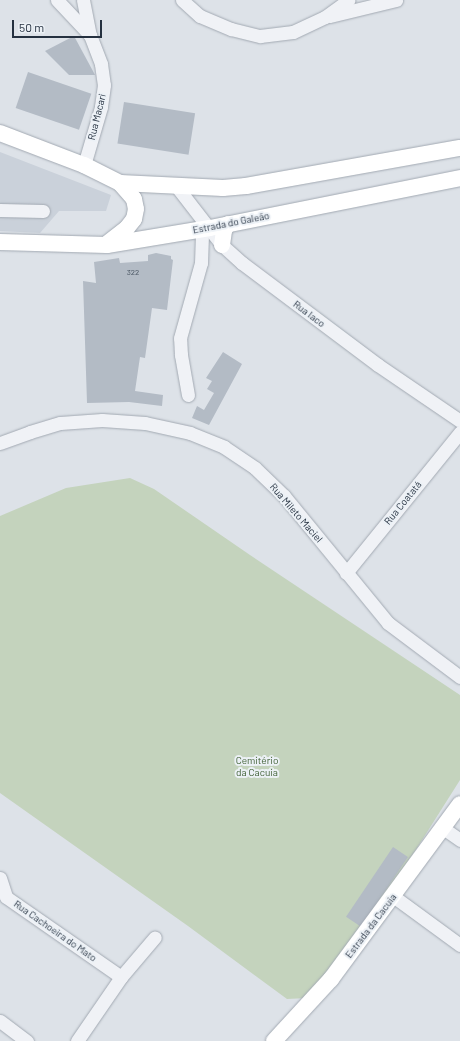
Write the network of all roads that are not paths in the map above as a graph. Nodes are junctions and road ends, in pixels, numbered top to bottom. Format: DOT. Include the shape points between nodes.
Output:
graph roads {
  1 [pos="57,0"];
  2 [pos="83,0"];
  3 [pos="182,0"];
  4 [pos="348,0"];
  5 [pos="396,0"];
  6 [pos="325,17"];
  7 [pos="90,35"];
  8 [pos="0,132"];
  9 [pos="460,148"];
  10 [pos="84,165"];
  11 [pos="460,178"];
  12 [pos="120,183"];
  13 [pos="177,187"];
  14 [pos="0,210"];
  15 [pos="43,211"];
  16 [pos="228,224"];
  17 [pos="206,228"];
  18 [pos="0,242"];
  19 [pos="107,244"];
  20 [pos="222,245"];
  21 [pos="188,395"];
  22 [pos="460,421"];
  23 [pos="460,432"];
  24 [pos="0,443"];
  25 [pos="346,573"];
  26 [pos="460,677"];
  27 [pos="460,804"];
  28 [pos="444,828"];
  29 [pos="460,840"];
  30 [pos="0,878"];
  31 [pos="393,896"];
  32 [pos="3,902"];
  33 [pos="155,936"];
  34 [pos="460,946"];
  35 [pos="121,978"];
  36 [pos="0,1021"];
  37 [pos="27,1041"];
  38 [pos="77,1041"];
  39 [pos="274,1041"];
  1 -- 7 [label="street"];
  2 -- 7 [label="street, Rua Macari"];
  3 -- 6 [label="street" via="200,16 231,29 260,36 293,32"];
  4 -- 6 [label="street"];
  5 -- 6 [label="street"];
  7 -- 10 [label="street, Rua Macari" via="101,64 104,85 101,107"];
  8 -- 10 [label="main road"];
  9 -- 13 [label="main road" via="246,186"];
  10 -- 12 [label="main road"];
  11 -- 16 [label="main road, Estrada do Galeão"];
  12 -- 13 [label="main road"];
  12 -- 19 [label="main road" via="134,198 134,219"];
  13 -- 17 [label="street, Rua Iaco"];
  14 -- 15 [label="street"];
  16 -- 17 [label="main road, Estrada do Galeão"];
  16 -- 20 [label="main road" via="224,230"];
  17 -- 19 [label="main road, Estrada do Galeão"];
  17 -- 20 [label="street, Rua Iaco"];
  17 -- 21 [label="street" via="201,263 180,338"];
  18 -- 19 [label="main road, Estrada do Galeão"];
  20 -- 22 [label="street, Rua Iaco" via="242,263 378,365"];
  23 -- 25 [label="street, Rua Coatatá"];
  24 -- 25 [label="street, Rua Mileto Maciel" via="60,423 102,420 145,423 190,433 224,447 255,468 284,496"];
  25 -- 26 [label="street, Rua Mileto Maciel" via="388,623"];
  27 -- 28 [label="main road, Estrada da Cacuia"];
  28 -- 29 [label="street"];
  28 -- 31 [label="main road, Estrada da Cacuia"];
  30 -- 32 [label="street, Rua Cachoeira do Mato"];
  31 -- 34 [label="street"];
  31 -- 39 [label="main road, Estrada da Cacuia" via="331,979"];
  32 -- 35 [label="street, Rua Cachoeira do Mato"];
  33 -- 35 [label="street"];
  35 -- 38 [label="street"];
  36 -- 37 [label="street"];
}
